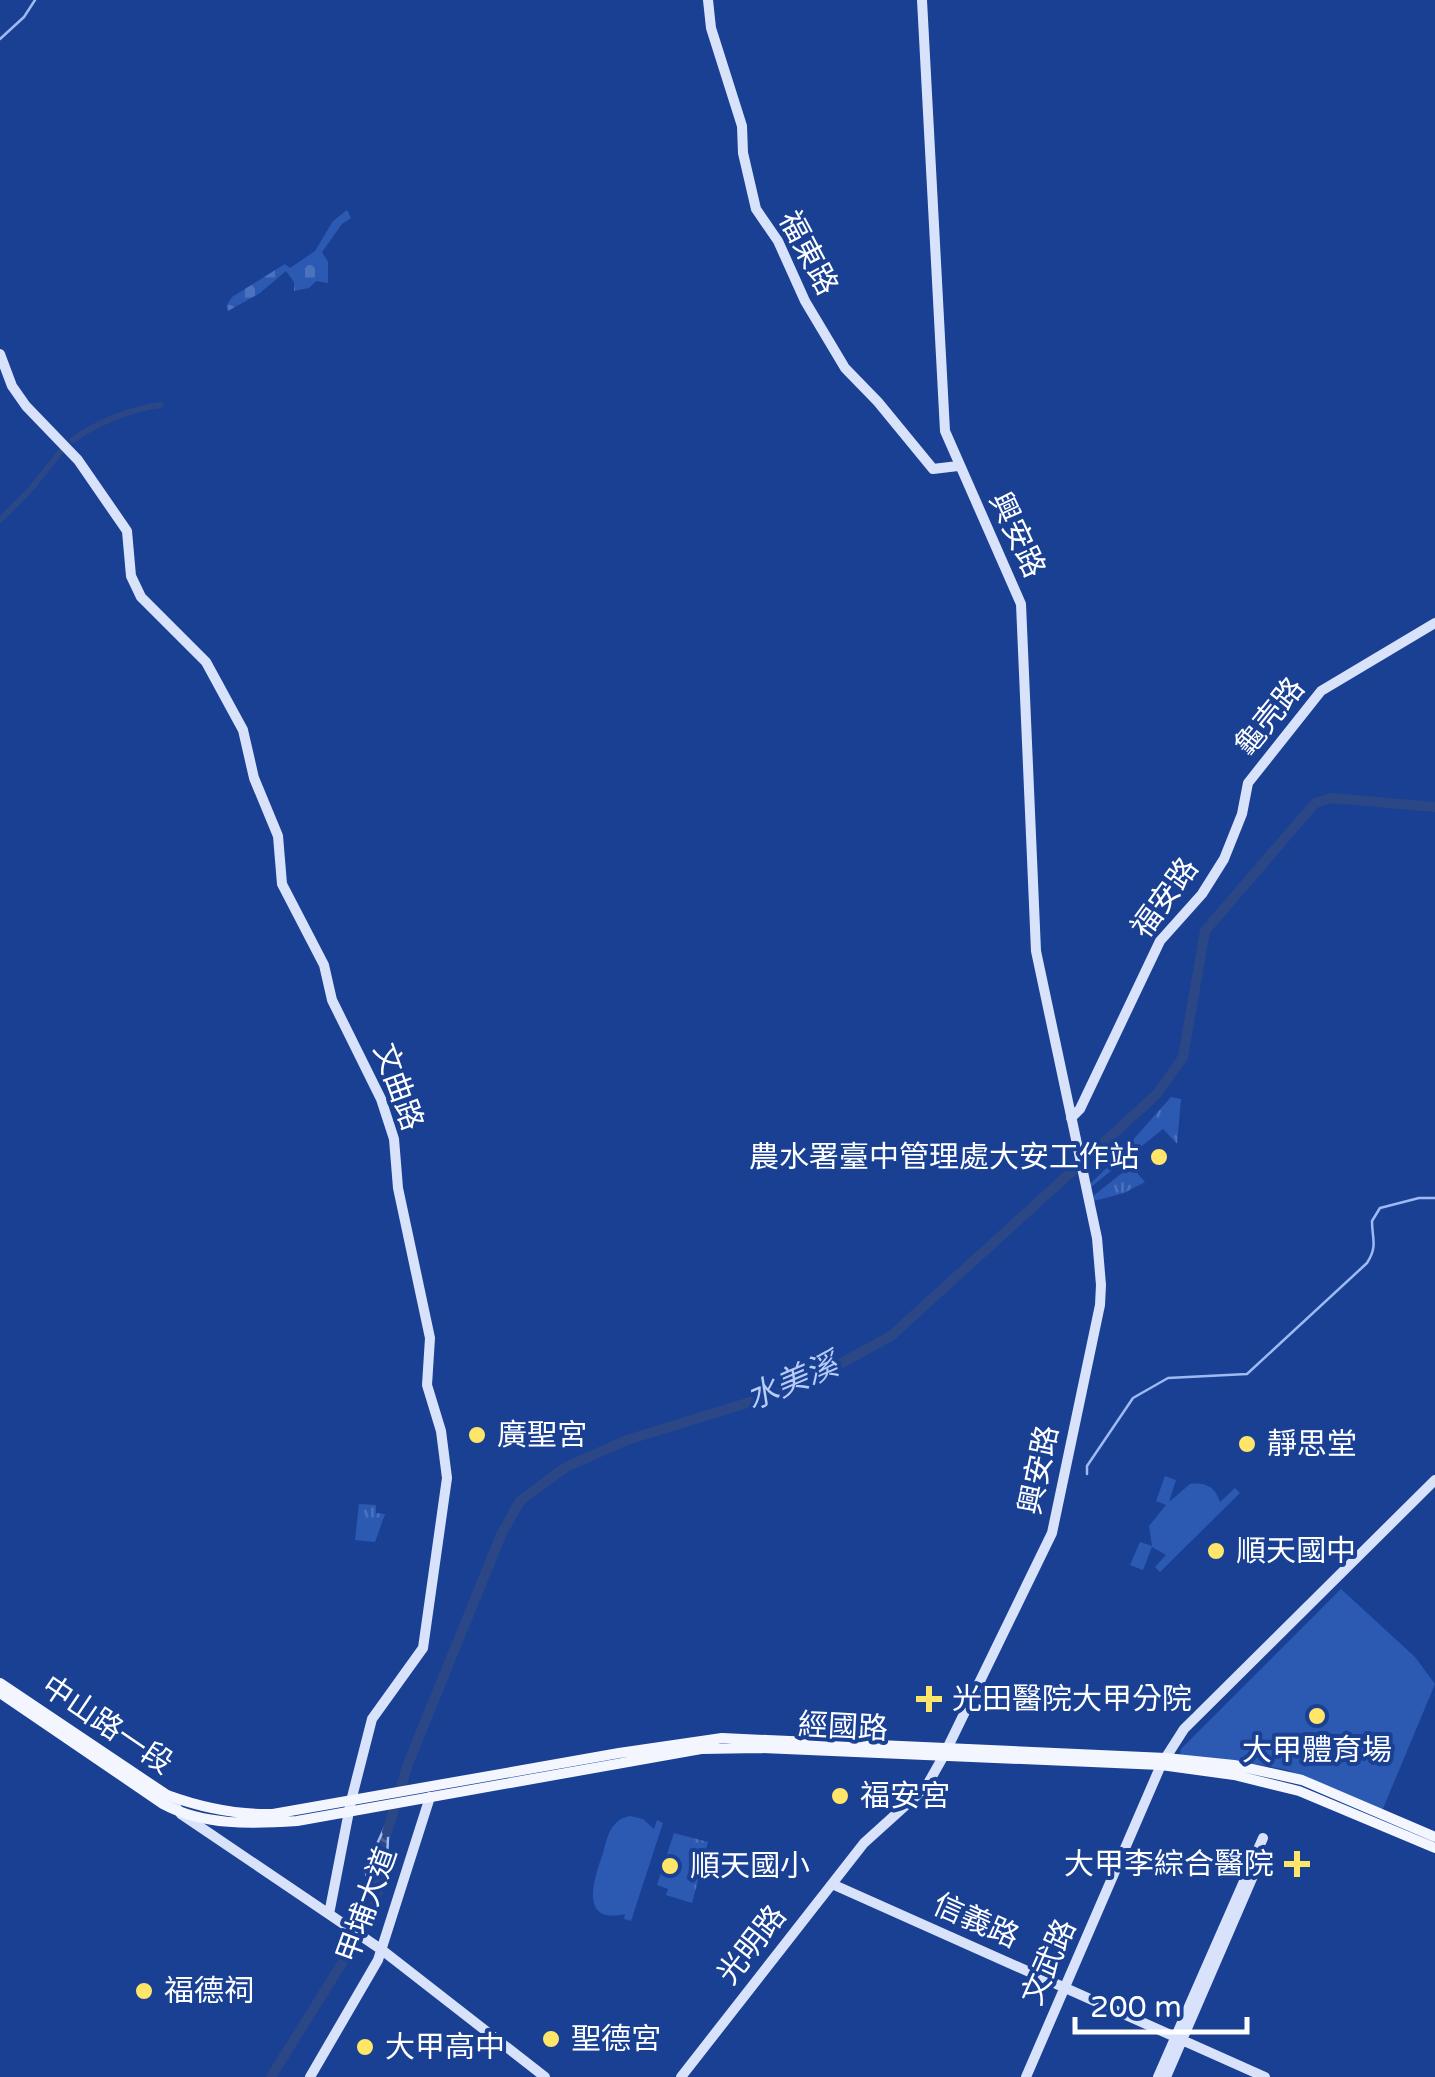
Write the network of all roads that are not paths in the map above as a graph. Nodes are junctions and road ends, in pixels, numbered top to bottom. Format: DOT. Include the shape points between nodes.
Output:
graph roads {
  1 [pos="708,0"];
  2 [pos="922,0"];
  3 [pos="0,354"];
  4 [pos="958,466"];
  5 [pos="1435,624"];
  6 [pos="1248,783"];
  7 [pos="1070,1112"];
  8 [pos="1435,1480"];
  9 [pos="0,1683"];
  10 [pos="0,1694"];
  11 [pos="944,1753"];
  12 [pos="1164,1761"];
  13 [pos="167,1794"];
  14 [pos="424,1795"];
  15 [pos="351,1806"];
  16 [pos="181,1814"];
  17 [pos="1435,1837"];
  18 [pos="1266,1838"];
  19 [pos="1435,1848"];
  20 [pos="832,1884"];
  21 [pos="333,1917"];
  22 [pos="378,1948"];
  23 [pos="1065,1989"];
  24 [pos="1178,2039"];
  25 [pos="313,2077"];
  26 [pos="545,2077"];
  27 [pos="681,2077"];
  28 [pos="1026,2077"];
  29 [pos="1158,2077"];
  30 [pos="1166,2077"];
  31 [pos="1264,2077"];
  1 -- 4 [label="street, 福東路" via="756,209 845,368 933,469"];
  2 -- 4 [label="street, 興安路" via="941,391"];
  3 -- 15 [label="street, 文曲路" via="26,406 78,460 126,531 134,586 206,662 243,730 278,836 282,884 317,949 332,1000 394,1138 430,1338 427,1385 447,1478 423,1648 372,1719"];
  4 -- 7 [label="street, 興安路" via="1021,604 1036,951"];
  5 -- 6 [label="street, 龜壳路" via="1321,691"];
  6 -- 7 [label="street, 福安路" via="1224,860 1160,941 1080,1109"];
  7 -- 11 [label="street, 興安路" via="1097,1238 1100,1305 1052,1534"];
  8 -- 12 [label="street, 文武路" via="1184,1730"];
  9 -- 13 [label="main road, 中山路一段"];
  10 -- 16 [label="main road, 中山路一段"];
  11 -- 12 [label="main road, 經國路"];
  11 -- 14 [label="main road, 經國路" via="700,1749"];
  11 -- 20 [label="street, 光明路" via="926,1786 869,1837"];
  12 -- 17 [label="main road, 經國路" via="1302,1780"];
  12 -- 19 [label="main road, 經國路" via="1268,1782"];
  12 -- 23 [label="street, 文武路"];
  13 -- 15 [label="main road" via="256,1814"];
  13 -- 16 [label="street, 中山路一段"];
  14 -- 15 [label="main road, 經國路"];
  14 -- 22 [label="street, 甲埔大道"];
  15 -- 16 [label="main road" via="255,1824"];
  15 -- 21 [label="street, 文曲路"];
  16 -- 21 [label="street, 中山路一段"];
  18 -- 24 [label="street"];
  20 -- 23 [label="street, 信義路"];
  20 -- 27 [label="street, 光明路"];
  21 -- 22 [label="street, 中山路一段"];
  22 -- 25 [label="street, 甲埔大道"];
  22 -- 26 [label="street"];
  23 -- 24 [label="street, 信義路"];
  23 -- 28 [label="street, 文武路"];
  24 -- 29 [label="street"];
  24 -- 30 [label="street"];
  24 -- 31 [label="street, 信義路"];
}
